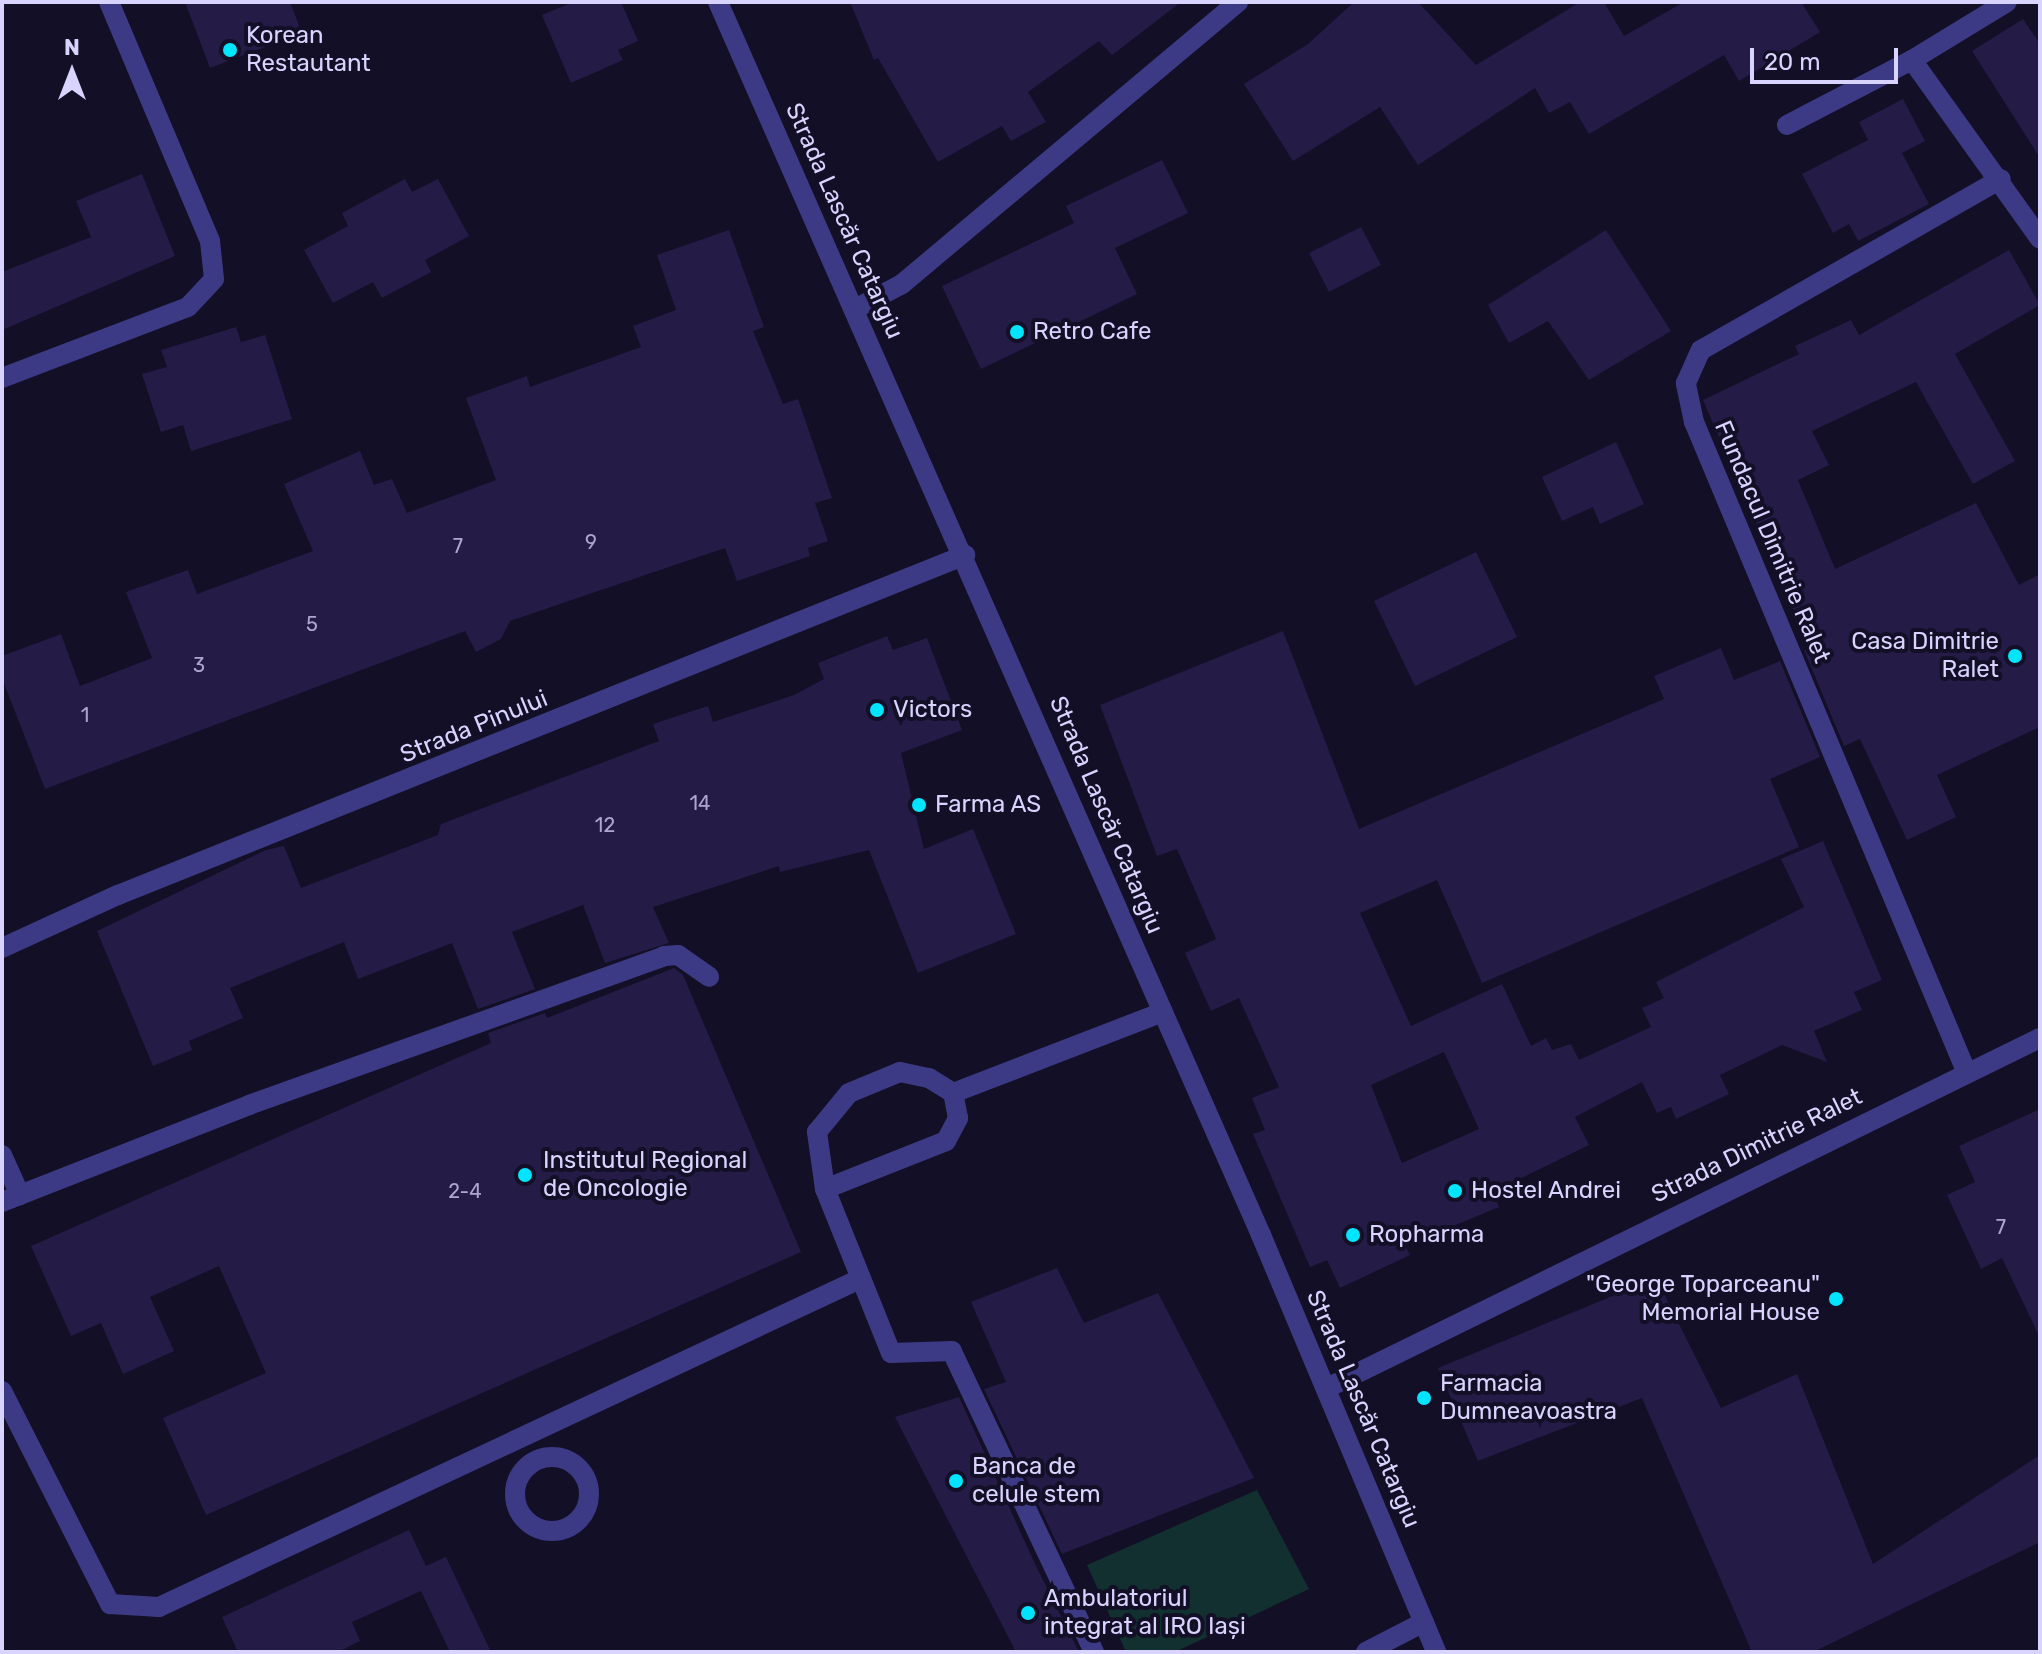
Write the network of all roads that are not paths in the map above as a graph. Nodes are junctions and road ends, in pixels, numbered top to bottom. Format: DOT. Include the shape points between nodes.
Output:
graph roads {
  1 [pos="109,2"];
  2 [pos="718,2"];
  3 [pos="1238,2"];
  4 [pos="2007,2"];
  5 [pos="1912,60"];
  6 [pos="1787,125"];
  7 [pos="2001,179"];
  8 [pos="2040,239"];
  9 [pos="855,309"];
  10 [pos="2,378"];
  11 [pos="965,555"];
  12 [pos="2,948"];
  13 [pos="709,977"];
  14 [pos="1163,1012"];
  15 [pos="2040,1038"];
  16 [pos="1966,1071"];
  17 [pos="953,1093"];
  18 [pos="2,1155"];
  19 [pos="825,1189"];
  20 [pos="11,1199"];
  21 [pos="860,1279"];
  22 [pos="1327,1388"];
  23 [pos="2,1391"];
  24 [pos="539,1433"];
  25 [pos="547,1457"];
  26 [pos="1424,1622"];
  27 [pos="1094,1652"];
  28 [pos="1366,1652"];
  29 [pos="1436,1652"];
  1 -- 10 [label="street" via="210,241 214,279 188,307"];
  2 -- 9 [label="street, Strada Lascăr Catargiu"];
  3 -- 9 [label="street" via="902,284"];
  4 -- 5 [label="street"];
  5 -- 6 [label="street"];
  5 -- 7 [label="street"];
  7 -- 8 [label="street"];
  7 -- 16 [label="street, Fundacul Dimitrie Ralet" via="1701,350 1686,383 1694,422"];
  9 -- 11 [label="street, Strada Lascăr Catargiu"];
  11 -- 12 [label="street, Strada Pinului" via="118,895"];
  11 -- 14 [label="street, Strada Lascăr Catargiu"];
  13 -- 20 [label="street" via="678,955 664,956 249,1105"];
  14 -- 17 [label="street"];
  14 -- 22 [label="street, Strada Lascăr Catargiu"];
  15 -- 16 [label="street, Strada Dimitrie Ralet"];
  16 -- 22 [label="street, Strada Dimitrie Ralet"];
  17 -- 19 [label="street" via="958,1118 946,1141"];
  17 -- 19 [label="street" via="929,1078 900,1072 849,1093 817,1132"];
  18 -- 20 [label="street"];
  19 -- 21 [label="street"];
  21 -- 24 [label="street"];
  21 -- 27 [label="street" via="891,1353 952,1351"];
  22 -- 26 [label="street, Strada Lascăr Catargiu"];
  23 -- 24 [label="street" via="110,1604 159,1607"];
  24 -- 25 [label="street"];
  26 -- 28 [label="street"];
  26 -- 29 [label="street, Strada Lascăr Catargiu"];
}
